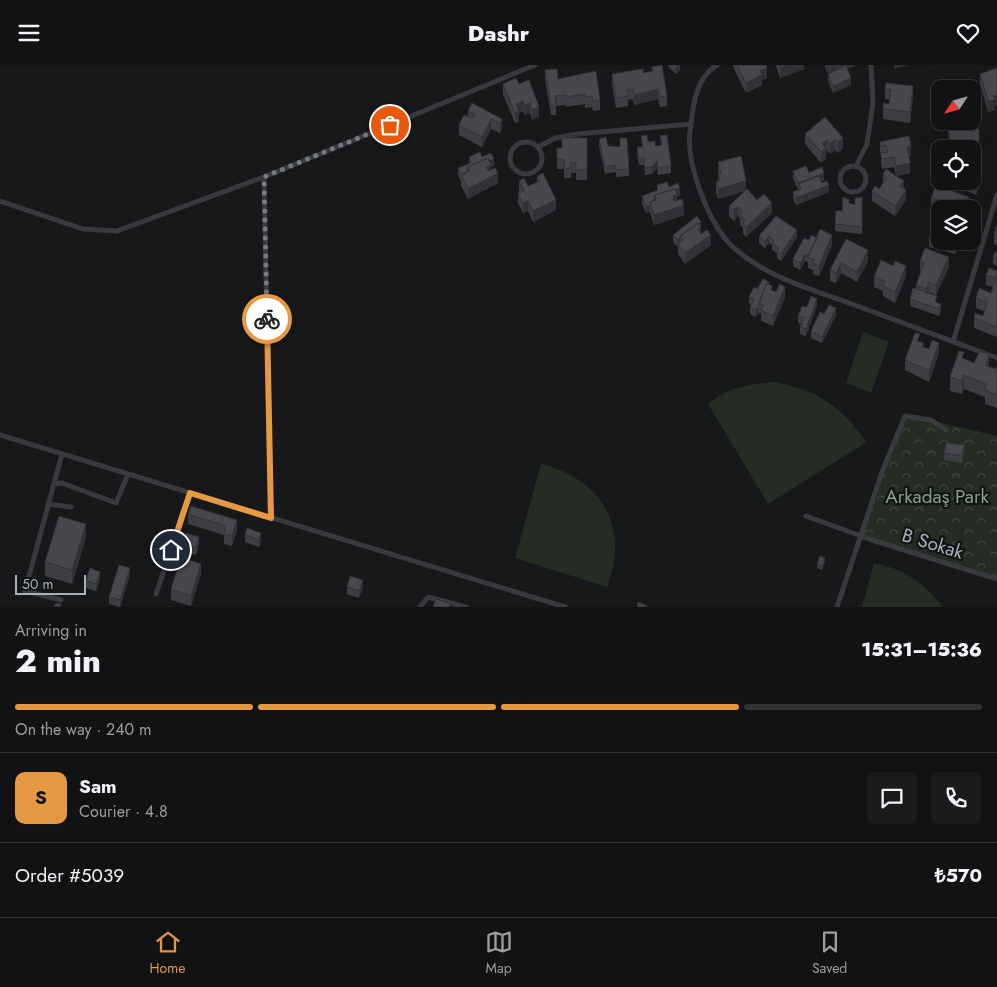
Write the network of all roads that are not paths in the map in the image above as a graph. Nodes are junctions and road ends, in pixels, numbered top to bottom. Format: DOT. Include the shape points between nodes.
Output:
graph roads {
  1 [pos="535,65"];
  2 [pos="716,65"];
  3 [pos="872,65"];
  4 [pos="691,124"];
  5 [pos="538,147"];
  6 [pos="856,166"];
  7 [pos="264,177"];
  8 [pos="997,195"];
  9 [pos="0,201"];
  10 [pos="953,342"];
  11 [pos="997,358"];
  12 [pos="946,430"];
  13 [pos="0,435"];
  14 [pos="62,454"];
  15 [pos="128,474"];
  16 [pos="54,484"];
  17 [pos="190,493"];
  18 [pos="48,504"];
  19 [pos="71,507"];
  20 [pos="806,516"];
  21 [pos="271,518"];
  22 [pos="861,537"];
  23 [pos="997,579"];
  24 [pos="156,594"];
  25 [pos="61,600"];
  26 [pos="420,607"];
  27 [pos="466,607"];
  28 [pos="565,607"];
  29 [pos="838,607"];
  1 -- 7 [label="lane"];
  2 -- 4 [label="lane" via="708,71 694,100"];
  3 -- 6 [label="lane" via="873,103 867,144"];
  4 -- 5 [label="lane" via="578,133 555,138"];
  4 -- 10 [label="lane" via="689,140 695,176 703,199 732,246 771,274"];
  5 -- 5 [label="lane" via="529,142 516,146 510,157 515,169 527,173 538,168 542,157"];
  6 -- 6 [label="lane" via="844,168 839,178 842,187 849,192 863,189 866,183 866,174"];
  7 -- 9 [label="lane" via="118,231 83,229"];
  7 -- 21 [label="lane"];
  8 -- 10 [label="lane"];
  10 -- 11 [label="lane"];
  12 -- 22 [label="lane" via="931,420 905,416"];
  13 -- 14 [label="lane"];
  14 -- 15 [label="lane"];
  14 -- 16 [label="lane"];
  15 -- 16 [label="lane" via="116,503 62,483"];
  15 -- 17 [label="lane"];
  16 -- 18 [label="lane"];
  17 -- 21 [label="lane"];
  17 -- 24 [label="lane"];
  18 -- 19 [label="lane"];
  18 -- 25 [label="lane" via="25,591"];
  20 -- 22 [label="lane, B Sokak"];
  21 -- 28 [label="lane"];
  22 -- 23 [label="lane, B Sokak"];
  22 -- 29 [label="lane"];
  26 -- 27 [label="lane" via="428,597"];
}
